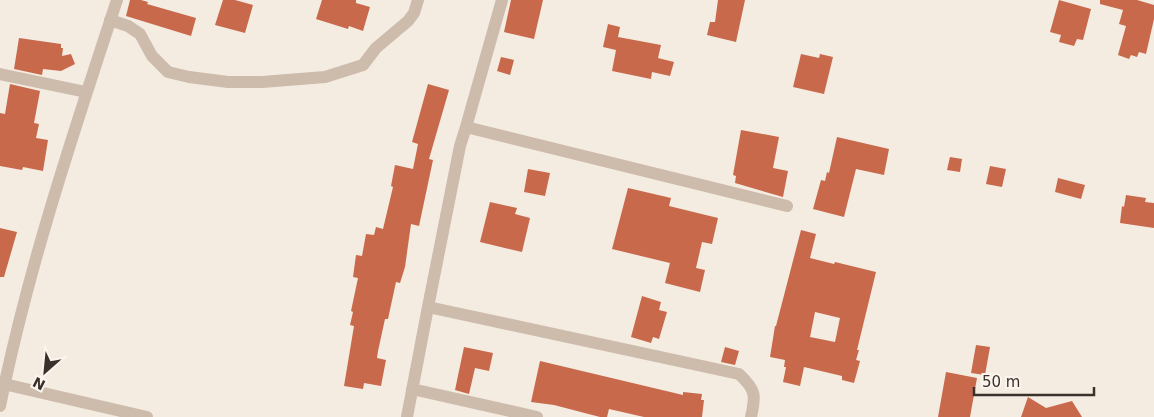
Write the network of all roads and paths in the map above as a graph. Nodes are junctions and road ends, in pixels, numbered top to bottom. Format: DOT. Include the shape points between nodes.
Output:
graph roads {
  1 [pos="117,0"];
  2 [pos="418,0"];
  3 [pos="502,0"];
  4 [pos="110,20"];
  5 [pos="0,74"];
  6 [pos="86,92"];
  7 [pos="466,127"];
  8 [pos="787,206"];
  9 [pos="428,307"];
  10 [pos="2,384"];
  11 [pos="412,389"];
  12 [pos="0,406"];
  13 [pos="103,412"];
  14 [pos="147,417"];
  15 [pos="407,417"];
  16 [pos="537,417"];
  17 [pos="752,417"];
  1 -- 4 [label="street"];
  2 -- 4 [label="street" via="408,21 376,48 363,65 325,78 228,82 168,72 152,56 140,34"];
  3 -- 7 [label="street"];
  4 -- 6 [label="street"];
  5 -- 6 [label="street"];
  6 -- 10 [label="street"];
  7 -- 8 [label="street"];
  7 -- 9 [label="street"];
  9 -- 11 [label="street"];
  9 -- 17 [label="street" via="739,374 751,386 754,401"];
  10 -- 12 [label="street"];
  10 -- 13 [label="street"];
  11 -- 15 [label="street"];
  11 -- 16 [label="street"];
  13 -- 14 [label="street"];
}
